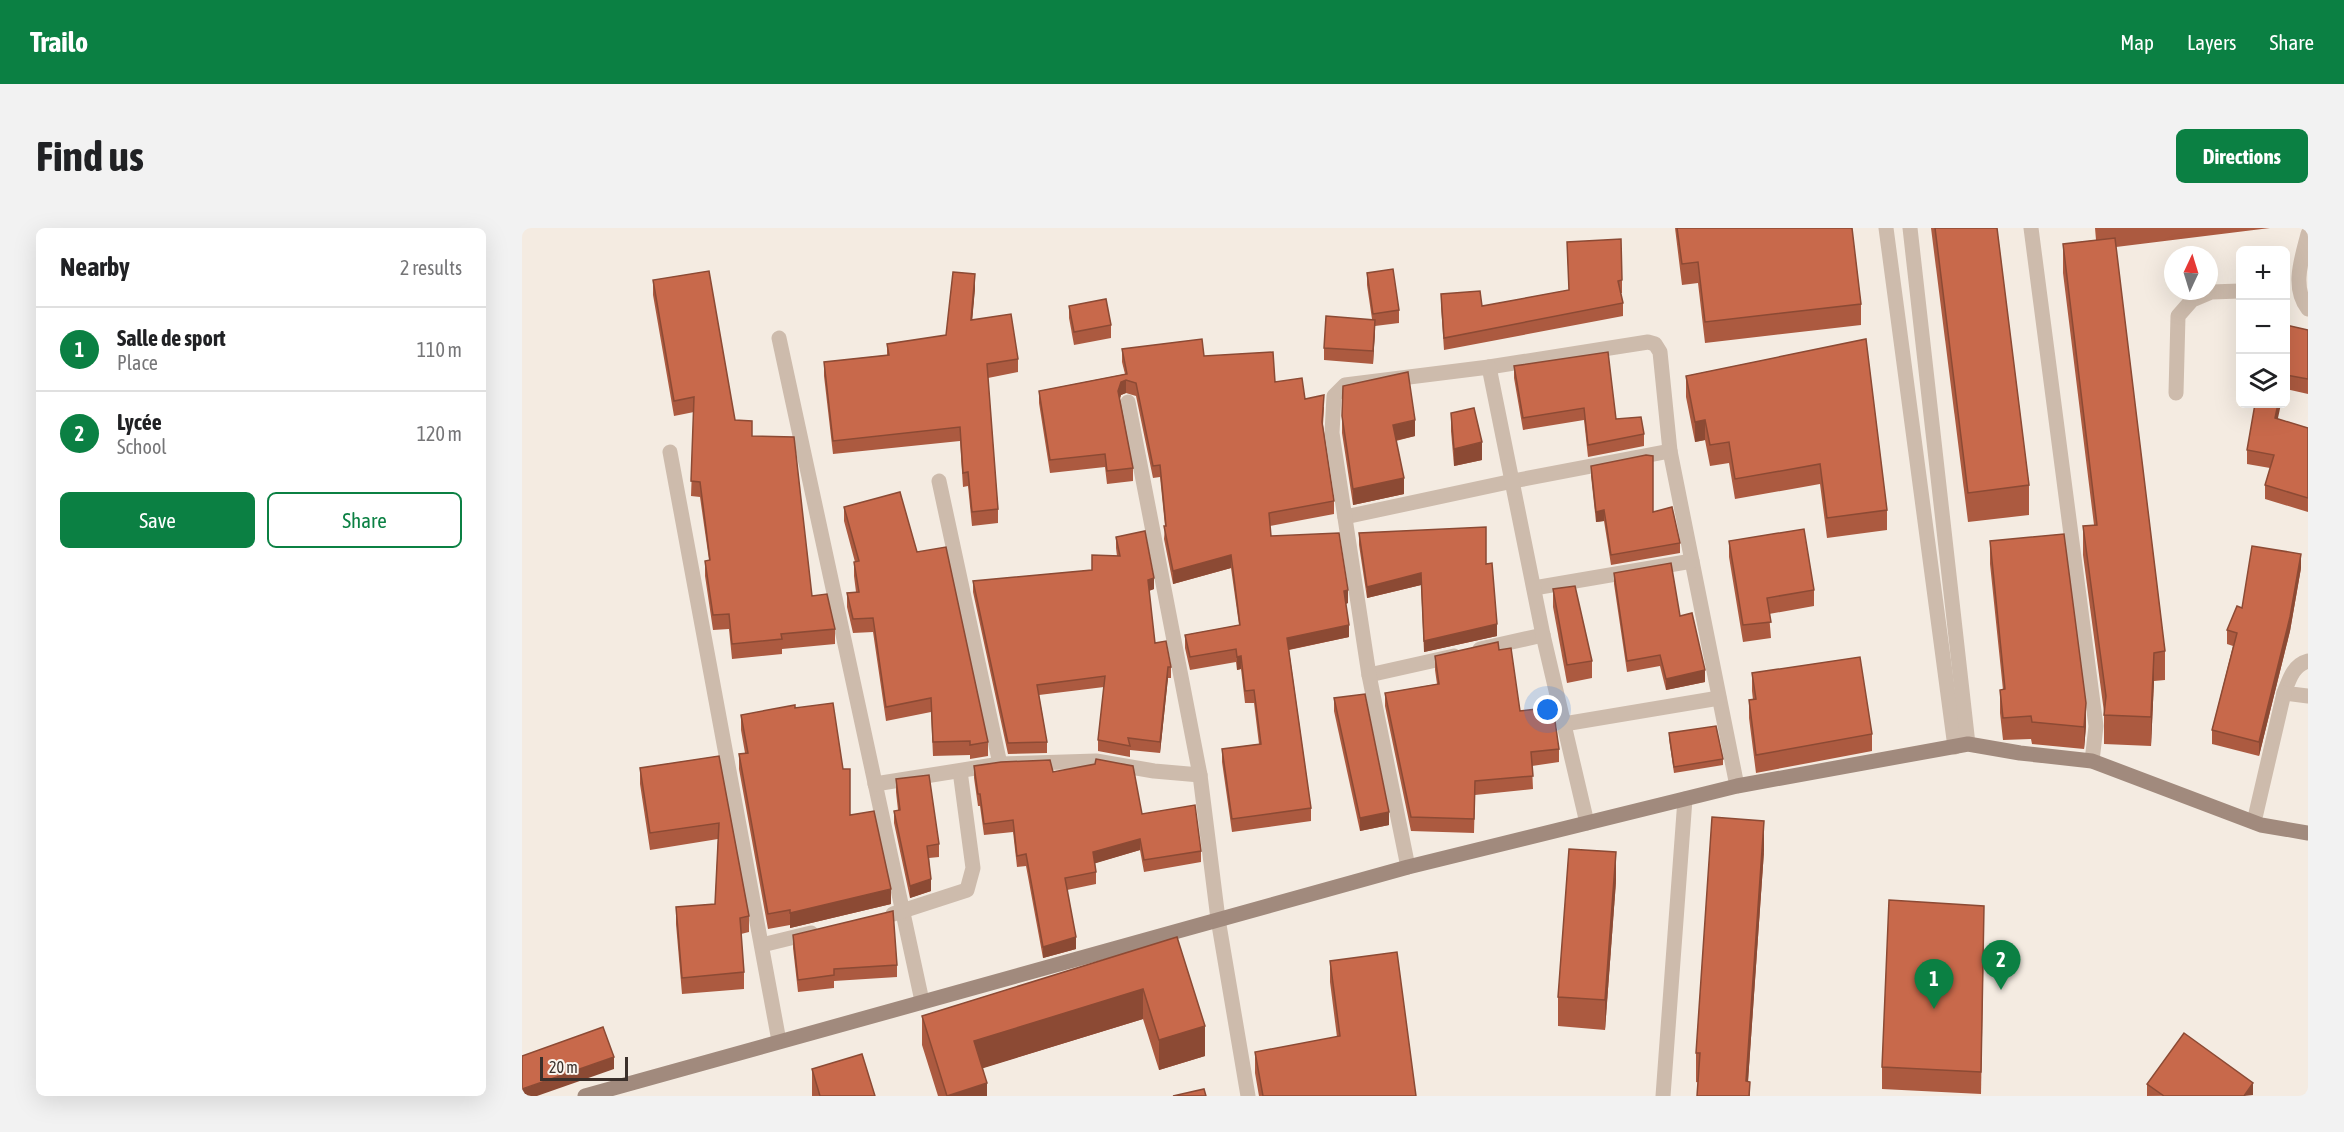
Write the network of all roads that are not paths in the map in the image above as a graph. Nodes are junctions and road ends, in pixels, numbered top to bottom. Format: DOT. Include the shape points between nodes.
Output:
graph roads {
  1 [pos="1886,228"];
  2 [pos="1910,228"];
  3 [pos="2031,228"];
  4 [pos="2308,234"];
  5 [pos="2293,289"];
  6 [pos="2236,291"];
  7 [pos="2308,309"];
  8 [pos="779,338"];
  9 [pos="1489,367"];
  10 [pos="2176,393"];
  11 [pos="1128,402"];
  12 [pos="1670,451"];
  13 [pos="670,452"];
  14 [pos="939,481"];
  15 [pos="1513,481"];
  16 [pos="1345,517"];
  17 [pos="1692,561"];
  18 [pos="1534,588"];
  19 [pos="1543,635"];
  20 [pos="2308,661"];
  21 [pos="1369,675"];
  22 [pos="2284,693"];
  23 [pos="2308,696"];
  24 [pos="1719,698"];
  25 [pos="1564,724"];
  26 [pos="1962,746"];
  27 [pos="2092,761"];
  28 [pos="1000,765"];
  29 [pos="960,771"];
  30 [pos="1200,776"];
  31 [pos="875,784"];
  32 [pos="1737,786"];
  33 [pos="1685,799"];
  34 [pos="2254,822"];
  35 [pos="1587,823"];
  36 [pos="2308,833"];
  37 [pos="1408,867"];
  38 [pos="903,911"];
  39 [pos="881,916"];
  40 [pos="1218,919"];
  41 [pos="827,929"];
  42 [pos="762,945"];
  43 [pos="922,1001"];
  44 [pos="779,1041"];
  45 [pos="585,1096"];
  46 [pos="1248,1096"];
  47 [pos="1663,1096"];
  1 -- 26 [label="street"];
  2 -- 26 [label="street"];
  3 -- 27 [label="street" via="2096,726"];
  4 -- 5 [label="street"];
  5 -- 7 [label="street"];
  6 -- 10 [label="street" via="2211,292 2192,300 2178,316"];
  8 -- 31 [label="street"];
  9 -- 12 [label="street" via="1655,344 1660,352"];
  9 -- 15 [label="street"];
  9 -- 16 [label="street" via="1345,385 1334,396 1332,433"];
  11 -- 30 [label="street"];
  12 -- 15 [label="street"];
  12 -- 17 [label="street"];
  13 -- 42 [label="street"];
  14 -- 28 [label="street"];
  15 -- 16 [label="street"];
  15 -- 18 [label="street"];
  16 -- 21 [label="street"];
  17 -- 18 [label="street"];
  17 -- 24 [label="street"];
  18 -- 19 [label="street"];
  19 -- 21 [label="street"];
  19 -- 25 [label="street"];
  20 -- 22 [label="street" via="2294,671"];
  21 -- 37 [label="street"];
  22 -- 23 [label="street"];
  22 -- 34 [label="street"];
  24 -- 25 [label="street"];
  24 -- 32 [label="street"];
  25 -- 35 [label="street"];
  26 -- 27 [label="main road"];
  26 -- 32 [label="main road"];
  27 -- 34 [label="main road"];
  28 -- 29 [label="street"];
  28 -- 30 [label="street" via="1096,761"];
  29 -- 31 [label="street"];
  29 -- 38 [label="street" via="973,868 967,890"];
  30 -- 40 [label="street"];
  31 -- 38 [label="street"];
  32 -- 33 [label="main road"];
  33 -- 35 [label="main road"];
  33 -- 47 [label="street"];
  34 -- 36 [label="main road"];
  35 -- 37 [label="main road"];
  37 -- 40 [label="main road"];
  38 -- 39 [label="street"];
  38 -- 43 [label="street"];
  40 -- 43 [label="main road"];
  40 -- 46 [label="street"];
  41 -- 42 [label="street"];
  42 -- 44 [label="street"];
  43 -- 44 [label="main road"];
  44 -- 45 [label="main road"];
}
